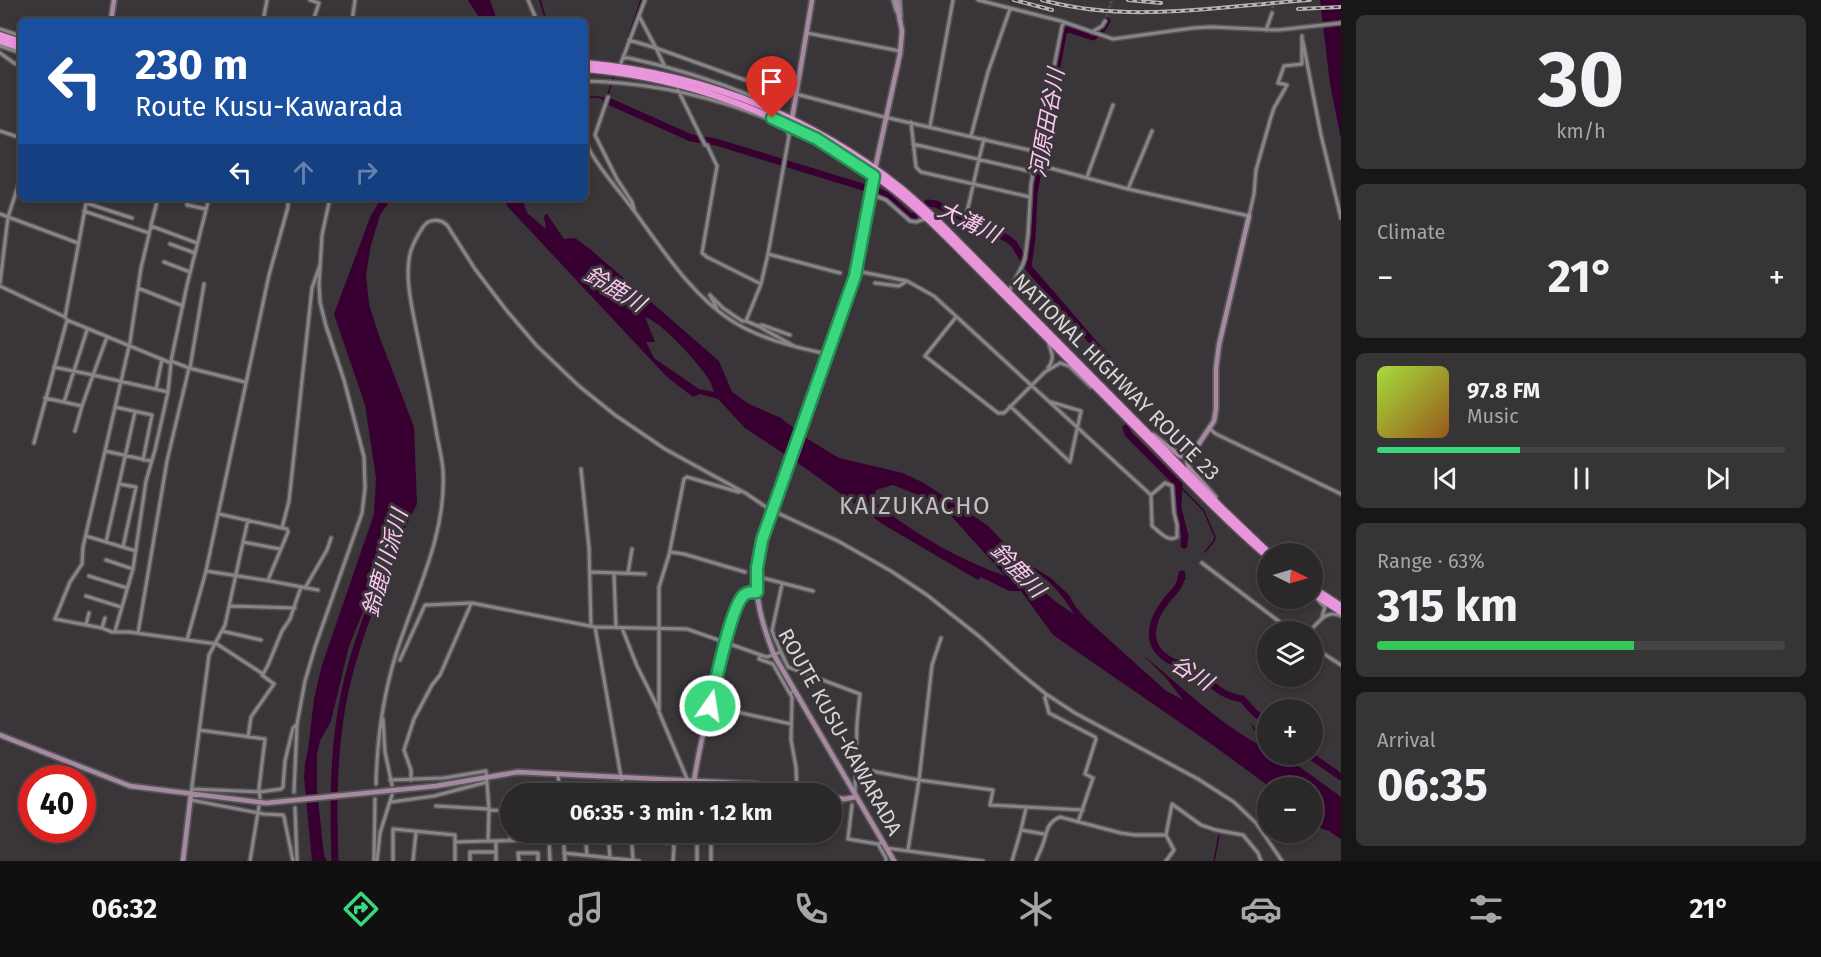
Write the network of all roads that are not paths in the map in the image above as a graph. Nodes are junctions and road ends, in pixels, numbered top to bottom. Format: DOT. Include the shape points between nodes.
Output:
graph roads {
  1 [pos="114,0"];
  2 [pos="267,0"];
  3 [pos="310,0"];
  4 [pos="355,0"];
  5 [pos="528,0"];
  6 [pos="645,0"];
  7 [pos="812,0"];
  8 [pos="896,0"];
  9 [pos="953,0"];
  10 [pos="978,0"];
  11 [pos="1010,9"];
  12 [pos="1272,13"];
  13 [pos="639,16"];
  14 [pos="111,18"];
  15 [pos="264,18"];
  16 [pos="314,18"];
  17 [pos="352,18"];
  18 [pos="536,18"];
  19 [pos="1105,21"];
  20 [pos="1064,23"];
  21 [pos="1341,23"];
  22 [pos="1300,28"];
  23 [pos="0,29"];
  24 [pos="1266,30"];
  25 [pos="807,33"];
  26 [pos="1095,34"];
  27 [pos="0,35"];
  28 [pos="18,35"];
  29 [pos="1302,36"];
  30 [pos="629,40"];
  31 [pos="0,41"];
  32 [pos="18,41"];
  33 [pos="0,46"];
  34 [pos="18,47"];
  35 [pos="656,48"];
  36 [pos="900,51"];
  37 [pos="18,52"];
  38 [pos="0,53"];
  39 [pos="623,58"];
  40 [pos="588,63"];
  41 [pos="621,63"];
  42 [pos="18,65"];
  43 [pos="665,67"];
  44 [pos="588,69"];
  45 [pos="617,75"];
  46 [pos="588,81"];
  47 [pos="613,82"];
  48 [pos="678,90"];
  49 [pos="796,94"];
  50 [pos="608,97"];
  51 [pos="752,102"];
  52 [pos="1113,105"];
  53 [pos="886,117"];
  54 [pos="792,122"];
  55 [pos="911,122"];
  56 [pos="930,126"];
  57 [pos="0,131"];
  58 [pos="1152,131"];
  59 [pos="789,136"];
  60 [pos="971,136"];
  61 [pos="18,137"];
  62 [pos="984,139"];
  63 [pos="913,144"];
  64 [pos="588,145"];
  65 [pos="1038,152"];
  66 [pos="979,159"];
  67 [pos="1038,164"];
  68 [pos="875,172"];
  69 [pos="1034,172"];
  70 [pos="1087,177"];
  71 [pos="973,185"];
  72 [pos="18,186"];
  73 [pos="1128,189"];
  74 [pos="871,194"];
  75 [pos="1030,197"];
  76 [pos="86,201"];
  77 [pos="89,201"];
  78 [pos="157,201"];
  79 [pos="189,201"];
  80 [pos="208,201"];
  81 [pos="288,201"];
  82 [pos="329,201"];
  83 [pos="206,209"];
  84 [pos="84,211"];
  85 [pos="635,211"];
  86 [pos="922,211"];
  87 [pos="0,214"];
  88 [pos="1249,216"];
  89 [pos="8,217"];
  90 [pos="132,218"];
  91 [pos="1341,218"];
  92 [pos="989,223"];
  93 [pos="150,225"];
  94 [pos="149,233"];
  95 [pos="78,243"];
  96 [pos="198,243"];
  97 [pos="170,244"];
  98 [pos="195,253"];
  99 [pos="768,254"];
  100 [pos="164,262"];
  101 [pos="321,264"];
  102 [pos="857,271"];
  103 [pos="190,272"];
  104 [pos="840,273"];
  105 [pos="907,281"];
  106 [pos="875,283"];
  107 [pos="204,284"];
  108 [pos="761,284"];
  109 [pos="0,285"];
  110 [pos="138,288"];
  111 [pos="1009,291"];
  112 [pos="183,306"];
  113 [pos="718,311"];
  114 [pos="956,317"];
  115 [pos="66,318"];
  116 [pos="746,321"];
  117 [pos="758,326"];
  118 [pos="87,329"];
  119 [pos="790,335"];
  120 [pos="107,337"];
  121 [pos="1047,339"];
  122 [pos="129,346"];
  123 [pos="798,348"];
  124 [pos="827,357"];
  125 [pos="162,359"];
  126 [pos="171,362"];
  127 [pos="54,367"];
  128 [pos="189,368"];
  129 [pos="74,371"];
  130 [pos="1045,372"];
  131 [pos="93,375"];
  132 [pos="120,381"];
  133 [pos="245,382"];
  134 [pos="1031,386"];
  135 [pos="156,389"];
  136 [pos="168,392"];
  137 [pos="45,398"];
  138 [pos="1109,401"];
  139 [pos="64,402"];
  140 [pos="1050,402"];
  141 [pos="82,406"];
  142 [pos="1010,406"];
  143 [pos="115,407"];
  144 [pos="135,411"];
  145 [pos="1143,427"];
  146 [pos="1077,428"];
  147 [pos="1210,429"];
  148 [pos="75,430"];
  149 [pos="34,443"];
  150 [pos="105,452"];
  151 [pos="125,456"];
  152 [pos="1186,456"];
  153 [pos="142,460"];
  154 [pos="151,462"];
  155 [pos="581,469"];
  156 [pos="119,484"];
  157 [pos="747,494"];
  158 [pos="1341,494"];
  159 [pos="1151,495"];
  160 [pos="773,507"];
  161 [pos="1224,510"];
  162 [pos="218,513"];
  163 [pos="248,520"];
  164 [pos="282,528"];
  165 [pos="86,536"];
  166 [pos="331,538"];
  167 [pos="106,542"];
  168 [pos="243,542"];
  169 [pos="1257,543"];
  170 [pos="1257,545"];
  171 [pos="123,547"];
  172 [pos="281,549"];
  173 [pos="632,549"];
  174 [pos="137,551"];
  175 [pos="670,552"];
  176 [pos="106,561"];
  177 [pos="1202,563"];
  178 [pos="133,569"];
  179 [pos="206,571"];
  180 [pos="591,572"];
  181 [pos="745,572"];
  182 [pos="614,573"];
  183 [pos="627,573"];
  184 [pos="645,574"];
  185 [pos="89,576"];
  186 [pos="236,577"];
  187 [pos="763,578"];
  188 [pos="268,580"];
  189 [pos="782,584"];
  190 [pos="127,588"];
  191 [pos="303,588"];
  192 [pos="318,591"];
  193 [pos="813,591"];
  194 [pos="757,592"];
  195 [pos="1323,594"];
  196 [pos="86,596"];
  197 [pos="1323,601"];
  198 [pos="471,604"];
  199 [pos="121,606"];
  200 [pos="229,606"];
  201 [pos="1323,606"];
  202 [pos="1341,606"];
  203 [pos="295,608"];
  204 [pos="89,613"];
  205 [pos="1341,614"];
  206 [pos="105,618"];
  207 [pos="1322,619"];
  208 [pos="1278,621"];
  209 [pos="86,625"];
  210 [pos="593,626"];
  211 [pos="102,628"];
  212 [pos="616,628"];
  213 [pos="622,628"];
  214 [pos="659,628"];
  215 [pos="115,631"];
  216 [pos="222,631"];
  217 [pos="138,633"];
  218 [pos="942,638"];
  219 [pos="187,640"];
  220 [pos="261,640"];
  221 [pos="215,643"];
  222 [pos="725,643"];
  223 [pos="781,652"];
  224 [pos="1323,653"];
  225 [pos="761,655"];
  226 [pos="774,655"];
  227 [pos="400,660"];
  228 [pos="1341,665"];
  229 [pos="263,674"];
  230 [pos="792,692"];
  231 [pos="1046,694"];
  232 [pos="710,706"];
  233 [pos="383,712"];
  234 [pos="659,712"];
  235 [pos="297,724"];
  236 [pos="791,724"];
  237 [pos="199,730"];
  238 [pos="0,735"];
  239 [pos="248,737"];
  240 [pos="856,768"];
  241 [pos="558,773"];
  242 [pos="621,777"];
  243 [pos="487,779"];
  244 [pos="390,780"];
  245 [pos="411,780"];
  246 [pos="919,780"];
  247 [pos="688,781"];
  248 [pos="694,781"];
  249 [pos="559,783"];
  250 [pos="623,783"];
  251 [pos="735,783"];
  252 [pos="797,783"];
  253 [pos="376,784"];
  254 [pos="392,785"];
  255 [pos="260,792"];
  256 [pos="294,792"];
  257 [pos="191,794"];
  258 [pos="392,795"];
  259 [pos="856,795"];
  260 [pos="260,798"];
  261 [pos="375,799"];
  262 [pos="842,799"];
  263 [pos="391,802"];
  264 [pos="852,805"];
  265 [pos="436,806"];
  266 [pos="259,807"];
  267 [pos="295,808"];
  268 [pos="1026,808"];
  269 [pos="1060,809"];
  270 [pos="489,810"];
  271 [pos="1083,810"];
  272 [pos="500,811"];
  273 [pos="258,812"];
  274 [pos="1060,817"];
  275 [pos="1078,822"];
  276 [pos="1021,830"];
  277 [pos="416,832"];
  278 [pos="1044,834"];
  279 [pos="1166,835"];
  280 [pos="488,841"];
  281 [pos="496,841"];
  282 [pos="500,841"];
  283 [pos="454,842"];
  284 [pos="549,843"];
  285 [pos="563,843"];
  286 [pos="586,843"];
  287 [pos="609,843"];
  288 [pos="633,843"];
  289 [pos="674,843"];
  290 [pos="696,843"];
  291 [pos="711,843"];
  292 [pos="881,843"];
  293 [pos="886,848"];
  294 [pos="908,850"];
  295 [pos="496,852"];
  296 [pos="564,853"];
  297 [pos="587,855"];
  298 [pos="610,858"];
  299 [pos="183,861"];
  300 [pos="250,861"];
  301 [pos="295,861"];
  302 [pos="375,861"];
  303 [pos="393,861"];
  304 [pos="413,861"];
  305 [pos="455,861"];
  306 [pos="470,861"];
  307 [pos="496,861"];
  308 [pos="519,861"];
  309 [pos="538,861"];
  310 [pos="550,861"];
  311 [pos="565,861"];
  312 [pos="636,861"];
  313 [pos="673,861"];
  314 [pos="697,861"];
  315 [pos="711,861"];
  316 [pos="886,861"];
  317 [pos="894,861"];
  318 [pos="982,861"];
  319 [pos="1012,861"];
  320 [pos="1036,861"];
  321 [pos="1166,861"];
  322 [pos="1262,861"];
  323 [pos="1282,861"];
  1 -- 14 [label="street"];
  2 -- 15 [label="street"];
  3 -- 16 [label="street" via="319,3"];
  4 -- 17 [label="street"];
  5 -- 18 [label="street"];
  6 -- 13 [label="street"];
  7 -- 25 [label="street"];
  8 -- 36 [label="street, ROUTE KUSU-KAWARADA" via="902,32"];
  9 -- 56 [label="street"];
  10 -- 11 [label="street"];
  11 -- 20 [label="street"];
  11 -- 60 [label="street"];
  12 -- 24 [label="street"];
  13 -- 30 [label="street"];
  13 -- 35 [label="street"];
  19 -- 26 [label="street"];
  20 -- 26 [label="street"];
  20 -- 65 [label="street"];
  21 -- 22 [label="street"];
  22 -- 24 [label="street"];
  22 -- 29 [label="street"];
  23 -- 28 [label="street"];
  24 -- 26 [label="street" via="1211,27 1125,38"];
  25 -- 36 [label="street"];
  25 -- 49 [label="street"];
  27 -- 32 [label="highway"];
  29 -- 88 [label="street" via="1302,64 1284,66 1280,76 1278,83 1287,86 1271,117 1256,170"];
  29 -- 91 [label="street"];
  30 -- 35 [label="street"];
  30 -- 39 [label="street"];
  31 -- 34 [label="highway"];
  33 -- 37 [label="street"];
  35 -- 43 [label="street"];
  35 -- 49 [label="street"];
  36 -- 53 [label="street, ROUTE KUSU-KAWARADA"];
  38 -- 42 [label="street"];
  39 -- 41 [label="street"];
  39 -- 43 [label="street"];
  40 -- 51 [label="highway, NATIONAL HIGHWAY ROUTE 23" via="684,79"];
  43 -- 51 [label="street" via="751,95"];
  44 -- 54 [label="highway, NATIONAL HIGHWAY ROUTE 23" via="699,89"];
  45 -- 47 [label="street"];
  46 -- 47 [label="street"];
  47 -- 48 [label="street"];
  48 -- 59 [label="street" via="755,114 784,127"];
  48 -- 108 [label="street" via="717,166 702,253"];
  49 -- 53 [label="street"];
  49 -- 54 [label="street"];
  50 -- 85 [label="street" via="595,135"];
  51 -- 54 [label="highway, NATIONAL HIGHWAY ROUTE 23"];
  52 -- 70 [label="street"];
  53 -- 55 [label="street"];
  53 -- 68 [label="street, ROUTE KUSU-KAWARADA"];
  54 -- 59 [label="street"];
  54 -- 68 [label="highway, NATIONAL HIGHWAY ROUTE 23" via="834,142"];
  55 -- 56 [label="street"];
  55 -- 63 [label="street"];
  56 -- 60 [label="street"];
  57 -- 61 [label="street"];
  58 -- 73 [label="street"];
  59 -- 99 [label="street"];
  60 -- 62 [label="street"];
  62 -- 65 [label="street"];
  62 -- 66 [label="street"];
  63 -- 66 [label="street"];
  63 -- 71 [label="street" via="918,170"];
  64 -- 85 [label="street"];
  65 -- 67 [label="street"];
  66 -- 69 [label="street"];
  66 -- 71 [label="street"];
  67 -- 69 [label="street"];
  67 -- 70 [label="street"];
  68 -- 74 [label="street, ROUTE KUSU-KAWARADA"];
  68 -- 86 [label="highway, NATIONAL HIGHWAY ROUTE 23"];
  69 -- 75 [label="street"];
  70 -- 73 [label="street"];
  71 -- 75 [label="street"];
  71 -- 92 [label="street" via="967,212"];
  72 -- 89 [label="street"];
  73 -- 88 [label="street"];
  74 -- 86 [label="street" via="886,200 910,221 916,222"];
  74 -- 102 [label="street, ROUTE KUSU-KAWARADA"];
  75 -- 111 [label="street" via="1025,258"];
  76 -- 84 [label="street"];
  77 -- 90 [label="street"];
  78 -- 93 [label="street"];
  79 -- 83 [label="street" via="188,205"];
  80 -- 83 [label="street"];
  81 -- 133 [label="street"];
  82 -- 101 [label="street"];
  83 -- 96 [label="street"];
  84 -- 94 [label="street"];
  84 -- 95 [label="street"];
  85 -- 113 [label="street" via="680,271"];
  86 -- 111 [label="highway, NATIONAL HIGHWAY ROUTE 23"];
  86 -- 121 [label="highway, NATIONAL HIGHWAY ROUTE 23"];
  87 -- 89 [label="street"];
  88 -- 147 [label="street" via="1221,334 1216,409"];
  89 -- 95 [label="street"];
  89 -- 109 [label="street"];
  93 -- 94 [label="street"];
  93 -- 96 [label="street"];
  94 -- 110 [label="street"];
  95 -- 115 [label="street"];
  96 -- 98 [label="street"];
  97 -- 98 [label="street"];
  98 -- 103 [label="street"];
  99 -- 104 [label="street"];
  99 -- 108 [label="street"];
  100 -- 103 [label="street"];
  101 -- 164 [label="street" via="312,288 290,501"];
  101 -- 235 [label="street" via="322,312 364,457 365,488 362,513 312,656"];
  102 -- 105 [label="street"];
  102 -- 124 [label="street, ROUTE KUSU-KAWARADA"];
  103 -- 112 [label="street"];
  105 -- 106 [label="street" via="899,286"];
  105 -- 114 [label="street" via="934,296"];
  107 -- 128 [label="street"];
  108 -- 116 [label="street"];
  109 -- 115 [label="street"];
  110 -- 112 [label="street"];
  110 -- 122 [label="street"];
  111 -- 145 [label="highway, NATIONAL HIGHWAY ROUTE 23"];
  112 -- 126 [label="street"];
  113 -- 116 [label="street" via="710,295"];
  113 -- 123 [label="street" via="743,327"];
  114 -- 134 [label="street"];
  114 -- 142 [label="street" via="925,356 998,413 1004,413"];
  115 -- 118 [label="street"];
  115 -- 127 [label="street"];
  116 -- 117 [label="street"];
  117 -- 119 [label="street"];
  117 -- 123 [label="street"];
  118 -- 120 [label="street"];
  118 -- 129 [label="street"];
  120 -- 122 [label="street"];
  120 -- 131 [label="street"];
  121 -- 130 [label="street" via="1052,361"];
  121 -- 138 [label="highway, NATIONAL HIGHWAY ROUTE 23"];
  122 -- 125 [label="street"];
  122 -- 132 [label="street"];
  123 -- 124 [label="street"];
  124 -- 160 [label="street, ROUTE KUSU-KAWARADA"];
  125 -- 126 [label="street"];
  125 -- 135 [label="street"];
  126 -- 128 [label="street"];
  126 -- 136 [label="street"];
  127 -- 129 [label="street"];
  127 -- 137 [label="street"];
  128 -- 133 [label="street"];
  128 -- 217 [label="street" via="167,461"];
  129 -- 131 [label="street"];
  129 -- 139 [label="street"];
  130 -- 134 [label="street"];
  130 -- 138 [label="street" via="1060,363 1066,364"];
  131 -- 132 [label="street"];
  131 -- 141 [label="street"];
  132 -- 135 [label="street"];
  132 -- 143 [label="street"];
  133 -- 162 [label="street"];
  134 -- 140 [label="street"];
  134 -- 142 [label="street"];
  135 -- 136 [label="street"];
  136 -- 154 [label="street"];
  137 -- 139 [label="street"];
  137 -- 149 [label="street"];
  138 -- 170 [label="highway, NATIONAL HIGHWAY ROUTE 23"];
  139 -- 141 [label="street"];
  140 -- 146 [label="street"];
  140 -- 146 [label="street" via="1081,411"];
  141 -- 148 [label="street"];
  142 -- 146 [label="street" via="1070,462"];
  143 -- 144 [label="street"];
  143 -- 150 [label="street"];
  144 -- 151 [label="street"];
  144 -- 153 [label="street" via="152,415"];
  145 -- 152 [label="street" via="1180,456"];
  145 -- 161 [label="highway, NATIONAL HIGHWAY ROUTE 23"];
  146 -- 159 [label="street"];
  147 -- 152 [label="street"];
  147 -- 158 [label="street"];
  150 -- 151 [label="street"];
  150 -- 165 [label="street"];
  151 -- 153 [label="street"];
  151 -- 156 [label="street"];
  152 -- 161 [label="street" via="1189,468"];
  153 -- 154 [label="street"];
  154 -- 174 [label="street"];
  155 -- 180 [label="street"];
  156 -- 167 [label="street"];
  156 -- 171 [label="street" via="136,487"];
  157 -- 160 [label="street"];
  157 -- 175 [label="street" via="684,479"];
  157 -- 233 [label="street" via="656,444 579,386 507,311 447,225 432,220 426,223 409,256 409,279 443,467 444,494 432,551 395,656"];
  159 -- 159 [label="street" via="1152,526 1168,539 1177,537 1172,486 1165,483"];
  160 -- 194 [label="street, ROUTE KUSU-KAWARADA" via="759,549"];
  160 -- 231 [label="street" via="927,595"];
  161 -- 169 [label="highway, NATIONAL HIGHWAY ROUTE 23"];
  162 -- 163 [label="street"];
  162 -- 179 [label="street"];
  163 -- 164 [label="street"];
  163 -- 168 [label="street"];
  164 -- 172 [label="street" via="288,532"];
  165 -- 167 [label="street"];
  165 -- 209 [label="street" via="82,564 55,619"];
  166 -- 191 [label="street"];
  167 -- 171 [label="street"];
  168 -- 172 [label="street"];
  168 -- 186 [label="street"];
  171 -- 174 [label="street"];
  172 -- 188 [label="street"];
  173 -- 183 [label="street"];
  174 -- 178 [label="street"];
  175 -- 181 [label="street"];
  175 -- 214 [label="street" via="659,587"];
  176 -- 178 [label="street"];
  177 -- 208 [label="street"];
  178 -- 190 [label="street"];
  179 -- 186 [label="street"];
  179 -- 219 [label="street"];
  180 -- 182 [label="street"];
  180 -- 210 [label="street"];
  182 -- 183 [label="street"];
  182 -- 212 [label="street"];
  183 -- 184 [label="street"];
  185 -- 190 [label="street"];
  186 -- 188 [label="street"];
  186 -- 200 [label="street"];
  187 -- 189 [label="street"];
  188 -- 191 [label="street"];
  189 -- 193 [label="street"];
  189 -- 223 [label="street" via="772,632"];
  190 -- 199 [label="street"];
  191 -- 192 [label="street"];
  191 -- 203 [label="street"];
  194 -- 222 [label="street" via="743,595 738,602"];
  194 -- 226 [label="street, ROUTE KUSU-KAWARADA" via="761,619"];
  195 -- 202 [label="highway"];
  196 -- 199 [label="street"];
  197 -- 205 [label="highway"];
  198 -- 210 [label="street"];
  198 -- 227 [label="street" via="425,605"];
  198 -- 245 [label="street" via="440,675 414,718 404,750"];
  199 -- 215 [label="street"];
  200 -- 203 [label="street"];
  200 -- 216 [label="street"];
  201 -- 207 [label="street"];
  203 -- 229 [label="street"];
  204 -- 209 [label="street"];
  205 -- 207 [label="street" via="1331,613"];
  206 -- 211 [label="street"];
  209 -- 211 [label="street"];
  210 -- 212 [label="street"];
  210 -- 242 [label="street"];
  211 -- 215 [label="street"];
  212 -- 213 [label="street"];
  213 -- 214 [label="street"];
  213 -- 234 [label="street"];
  214 -- 222 [label="street" via="693,630"];
  214 -- 234 [label="street"];
  215 -- 217 [label="street"];
  216 -- 220 [label="street"];
  216 -- 221 [label="street"];
  217 -- 219 [label="street"];
  218 -- 246 [label="street" via="932,665"];
  219 -- 221 [label="street"];
  221 -- 229 [label="street"];
  221 -- 237 [label="street" via="209,655"];
  222 -- 225 [label="street"];
  222 -- 232 [label="street"];
  223 -- 226 [label="street"];
  223 -- 240 [label="street" via="788,667 860,694"];
  224 -- 228 [label="street"];
  225 -- 226 [label="street"];
  225 -- 230 [label="street" via="759,659 773,664"];
  226 -- 230 [label="street, ROUTE KUSU-KAWARADA"];
  229 -- 239 [label="street" via="274,684 251,717"];
  230 -- 236 [label="street"];
  230 -- 259 [label="street, ROUTE KUSU-KAWARADA"];
  231 -- 271 [label="street" via="1050,712 1096,739 1085,774 1093,778"];
  231 -- 323 [label="street" via="1218,790 1256,823"];
  232 -- 236 [label="street"];
  232 -- 248 [label="street"];
  233 -- 244 [label="street"];
  233 -- 253 [label="street"];
  234 -- 247 [label="street"];
  235 -- 255 [label="street" via="285,761 283,787"];
  235 -- 256 [label="street"];
  236 -- 252 [label="street"];
  237 -- 239 [label="street"];
  237 -- 257 [label="street"];
  238 -- 257 [label="street" via="130,786"];
  239 -- 255 [label="street" via="265,739"];
  240 -- 246 [label="street"];
  240 -- 259 [label="street"];
  241 -- 242 [label="street"];
  241 -- 243 [label="street" via="509,772"];
  241 -- 249 [label="street"];
  242 -- 247 [label="street"];
  242 -- 250 [label="street"];
  243 -- 245 [label="street" via="486,771"];
  243 -- 257 [label="street" via="266,803"];
  243 -- 263 [label="street" via="434,796"];
  243 -- 270 [label="street"];
  244 -- 245 [label="street"];
  244 -- 254 [label="street"];
  246 -- 268 [label="street" via="993,790 990,805"];
  246 -- 294 [label="street"];
  247 -- 248 [label="street"];
  248 -- 251 [label="street"];
  255 -- 257 [label="street"];
  255 -- 260 [label="street"];
  257 -- 273 [label="street"];
  257 -- 299 [label="street"];
  258 -- 263 [label="street"];
  259 -- 262 [label="street"];
  259 -- 292 [label="street, ROUTE KUSU-KAWARADA"];
  261 -- 302 [label="street"];
  263 -- 302 [label="street"];
  264 -- 292 [label="street" via="848,839"];
  265 -- 270 [label="street"];
  266 -- 273 [label="street"];
  267 -- 301 [label="street"];
  268 -- 269 [label="street"];
  268 -- 276 [label="street"];
  269 -- 271 [label="street"];
  269 -- 274 [label="street"];
  270 -- 272 [label="street"];
  270 -- 280 [label="street"];
  271 -- 275 [label="street"];
  273 -- 300 [label="street"];
  273 -- 301 [label="street" via="284,817"];
  274 -- 275 [label="street"];
  274 -- 278 [label="street" via="1052,820"];
  275 -- 279 [label="street" via="1121,833"];
  276 -- 278 [label="street"];
  276 -- 319 [label="street"];
  277 -- 283 [label="street" via="455,835"];
  277 -- 303 [label="street" via="393,829"];
  277 -- 304 [label="street"];
  278 -- 320 [label="street"];
  279 -- 321 [label="street" via="1174,850"];
  279 -- 322 [label="street" via="1172,804 1201,825 1243,835"];
  280 -- 281 [label="street"];
  280 -- 283 [label="street"];
  281 -- 282 [label="street"];
  281 -- 295 [label="street"];
  283 -- 305 [label="street"];
  284 -- 310 [label="street"];
  285 -- 296 [label="street"];
  286 -- 297 [label="street"];
  287 -- 298 [label="street"];
  288 -- 312 [label="street"];
  289 -- 313 [label="street"];
  290 -- 314 [label="street"];
  291 -- 315 [label="street"];
  292 -- 293 [label="street, ROUTE KUSU-KAWARADA"];
  292 -- 316 [label="street"];
  293 -- 294 [label="street"];
  293 -- 317 [label="street, ROUTE KUSU-KAWARADA"];
  294 -- 318 [label="street"];
  295 -- 306 [label="street" via="470,852"];
  295 -- 307 [label="street"];
  296 -- 297 [label="street"];
  296 -- 311 [label="street"];
  297 -- 298 [label="street"];
  298 -- 312 [label="street"];
  308 -- 309 [label="street" via="518,854 538,853"];
}
